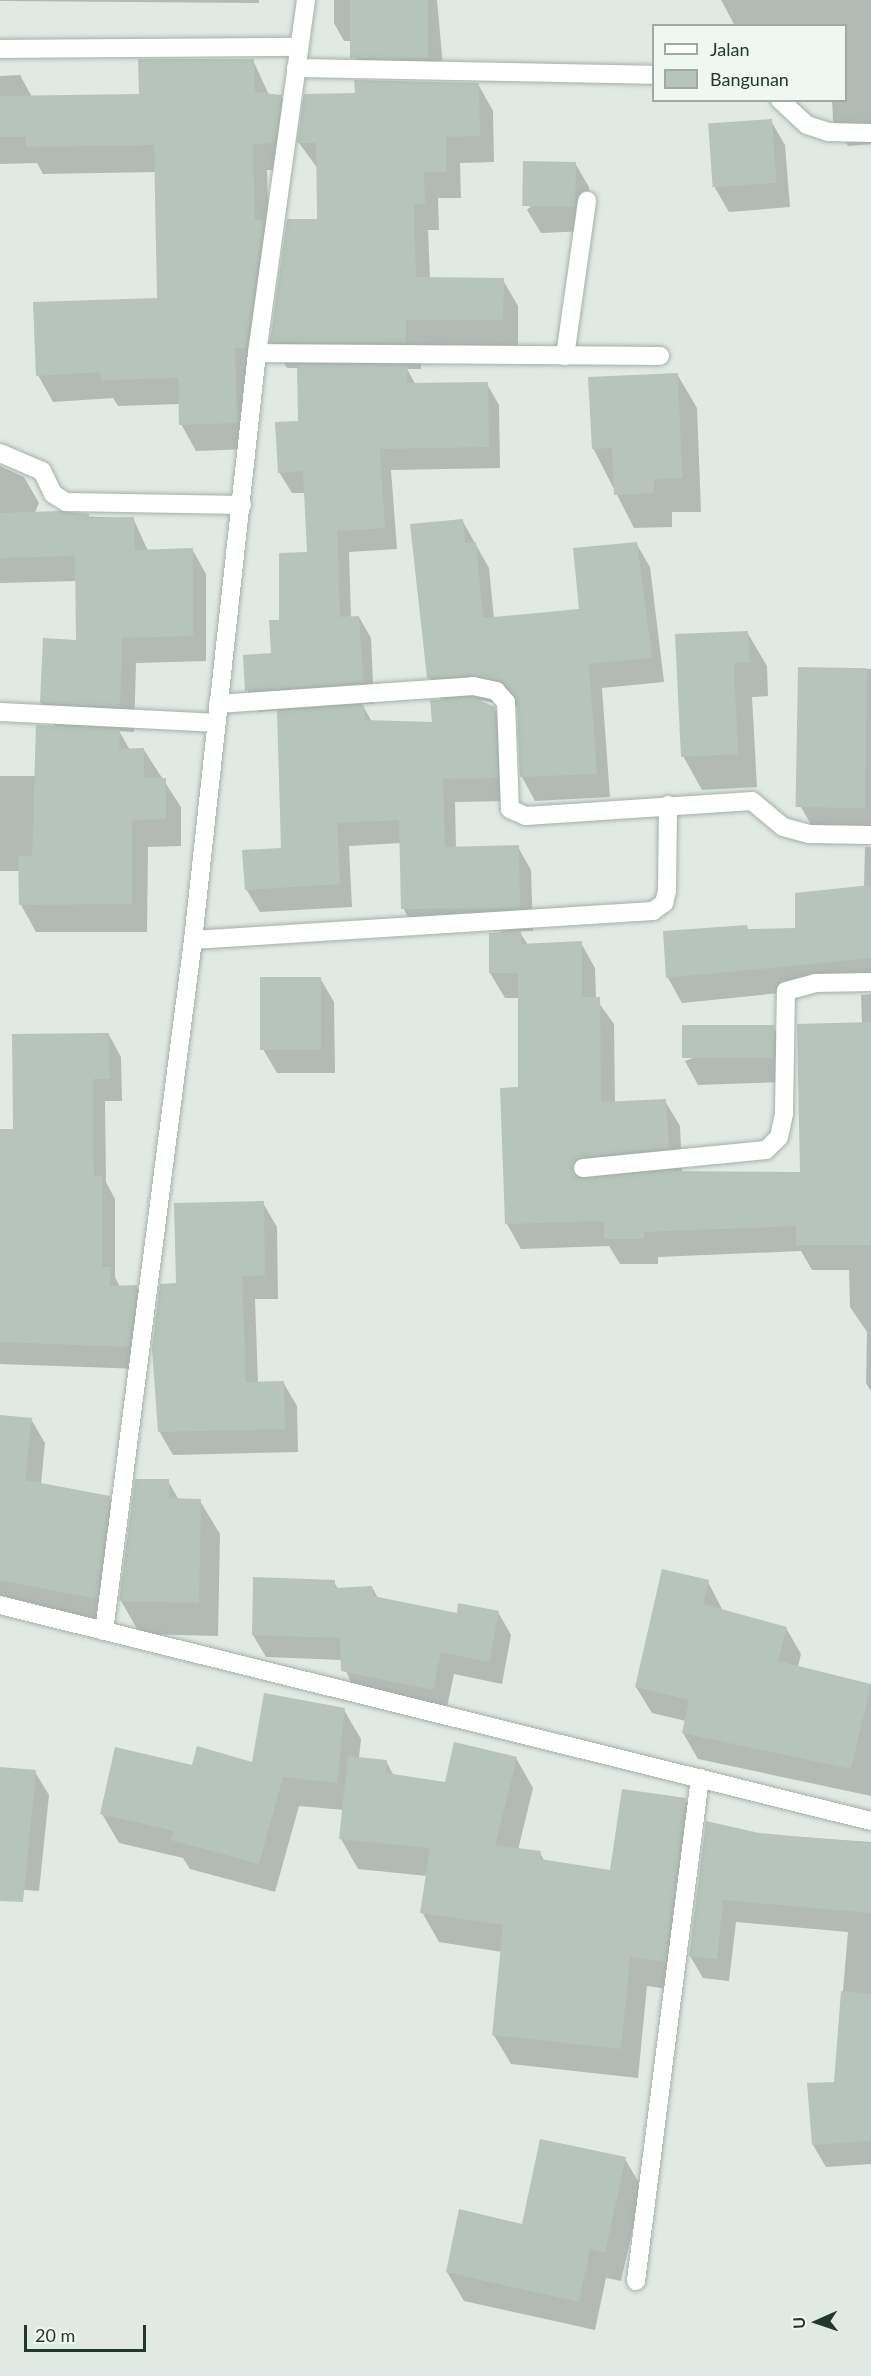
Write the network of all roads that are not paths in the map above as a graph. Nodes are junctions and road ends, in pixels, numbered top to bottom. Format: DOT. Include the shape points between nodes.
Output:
graph roads {
  1 [pos="306,0"];
  2 [pos="299,47"];
  3 [pos="0,49"];
  4 [pos="296,68"];
  5 [pos="652,75"];
  6 [pos="782,102"];
  7 [pos="871,133"];
  8 [pos="587,201"];
  9 [pos="257,353"];
  10 [pos="565,356"];
  11 [pos="660,356"];
  12 [pos="0,453"];
  13 [pos="242,505"];
  14 [pos="218,704"];
  15 [pos="0,712"];
  16 [pos="215,723"];
  17 [pos="668,805"];
  18 [pos="871,835"];
  19 [pos="193,940"];
  20 [pos="871,982"];
  21 [pos="583,1168"];
  22 [pos="0,1605"];
  23 [pos="104,1631"];
  24 [pos="700,1778"];
  25 [pos="871,1821"];
  26 [pos="636,2281"];
  1 -- 2 [label="street"];
  2 -- 3 [label="street"];
  2 -- 4 [label="street"];
  4 -- 5 [label="street"];
  4 -- 9 [label="street"];
  6 -- 7 [label="street" via="807,125 829,132"];
  8 -- 10 [label="street"];
  9 -- 10 [label="street"];
  9 -- 13 [label="street"];
  10 -- 11 [label="street"];
  12 -- 13 [label="street" via="42,471 54,494 66,502"];
  13 -- 14 [label="street"];
  14 -- 16 [label="street"];
  14 -- 17 [label="street" via="473,686 496,691 506,702 510,809 543,816"];
  15 -- 16 [label="street"];
  16 -- 19 [label="street"];
  17 -- 18 [label="street" via="752,801 783,827 800,832"];
  17 -- 19 [label="street" via="667,891 664,903 653,911"];
  19 -- 23 [label="street"];
  20 -- 21 [label="street" via="815,983 786,991 784,1113 779,1137 766,1150"];
  22 -- 23 [label="street"];
  23 -- 24 [label="street"];
  24 -- 25 [label="street"];
  24 -- 26 [label="street"];
}
